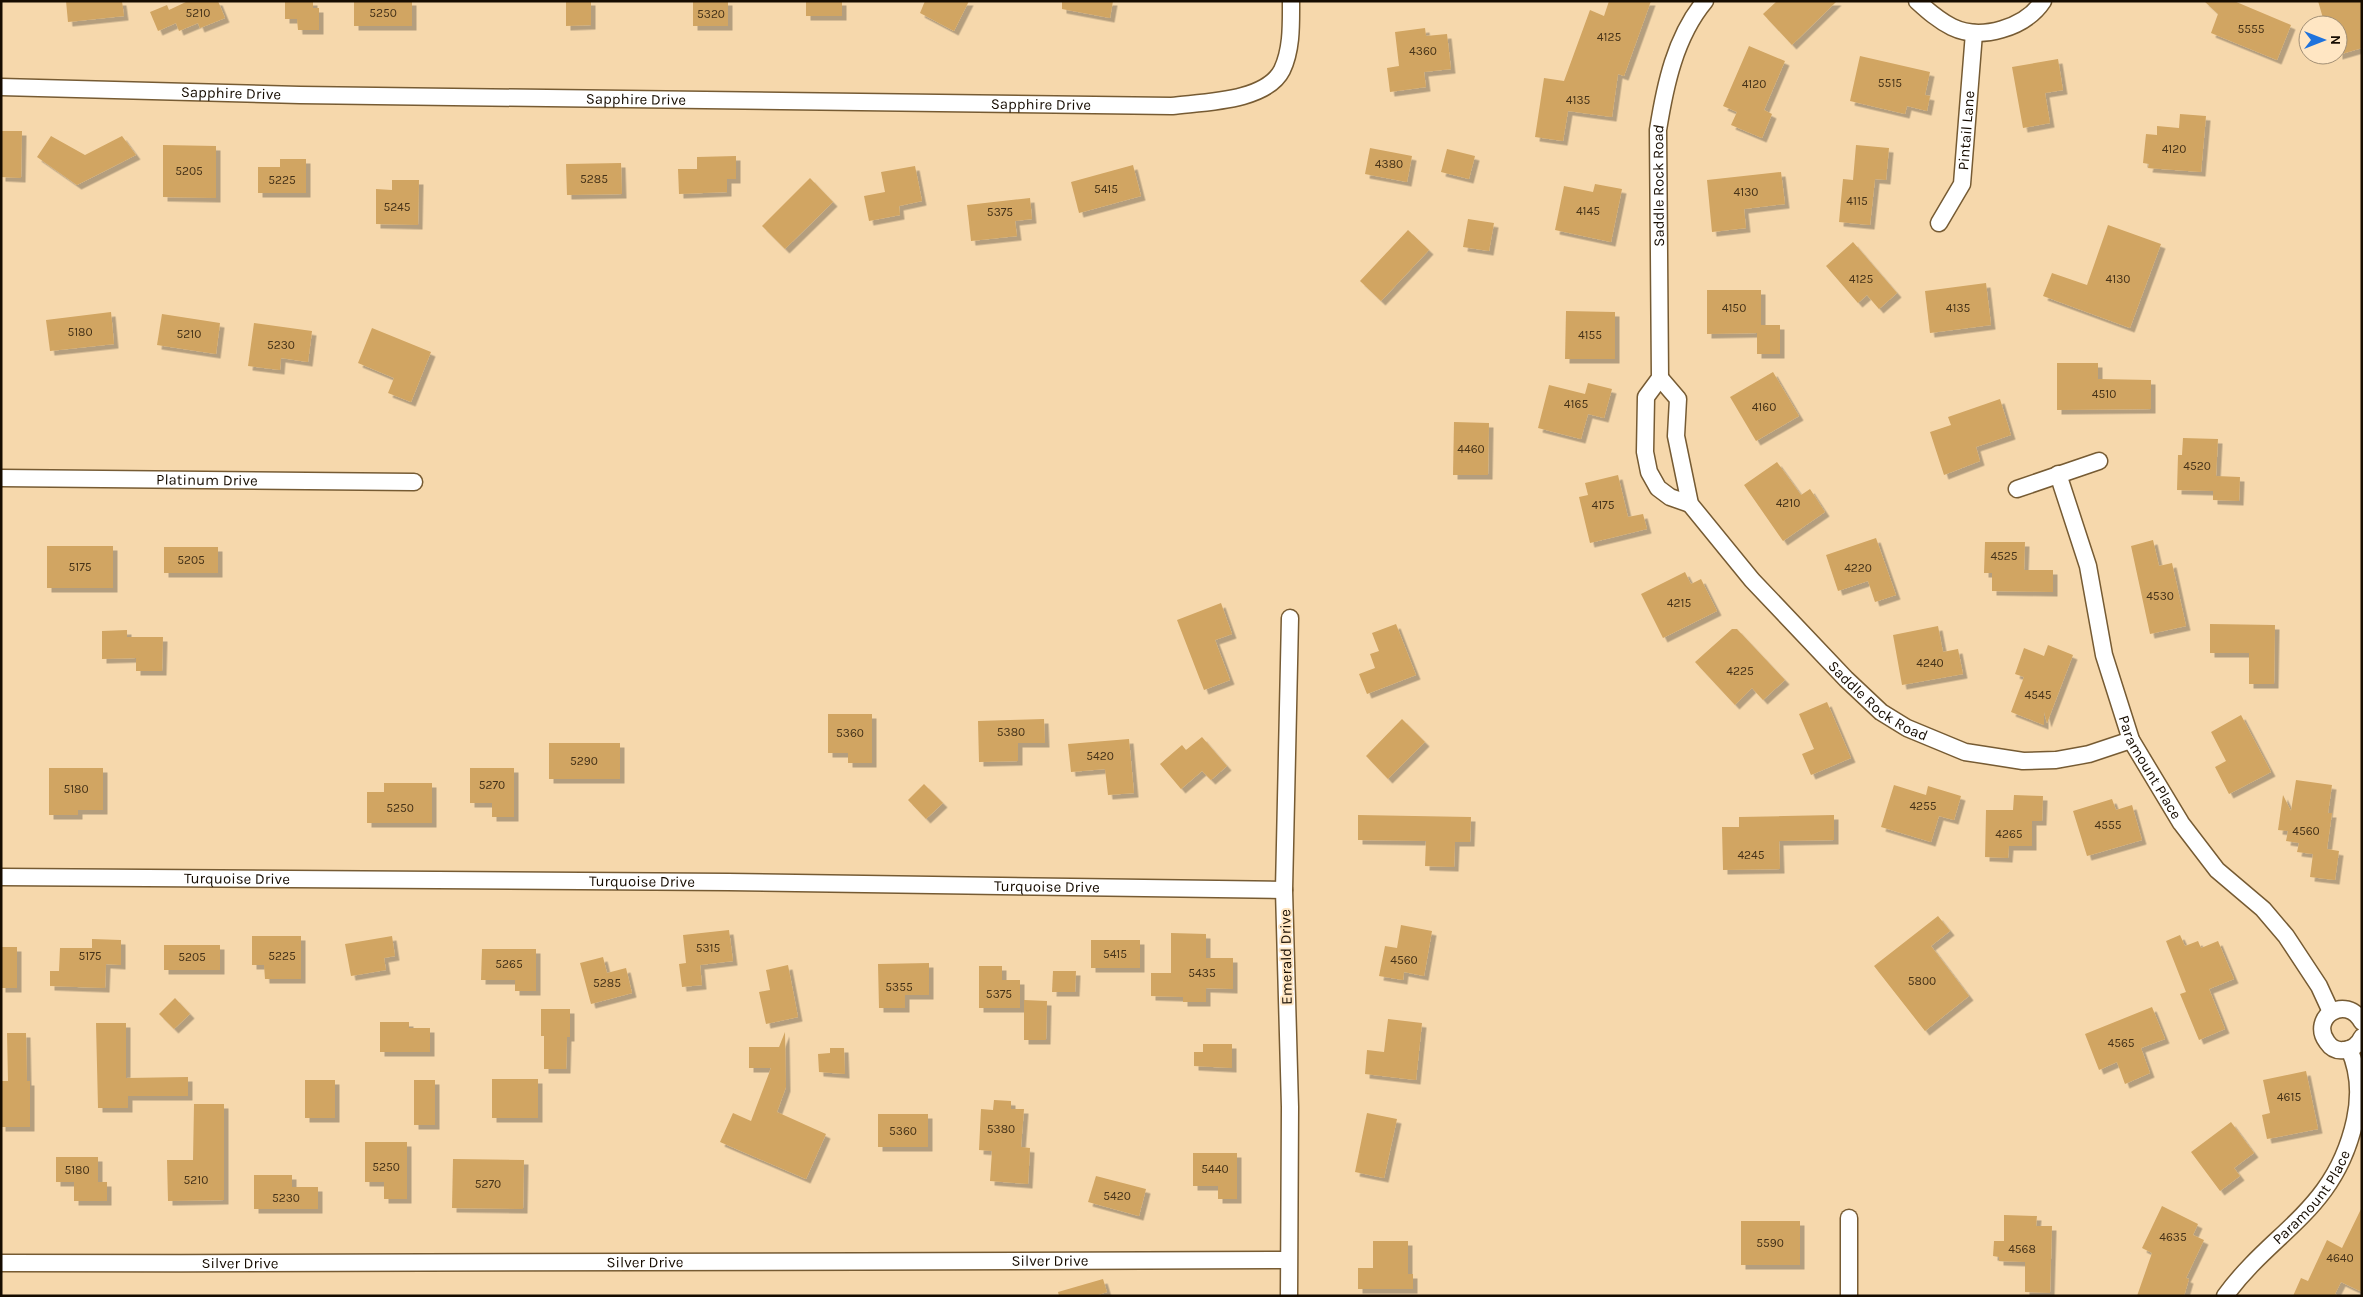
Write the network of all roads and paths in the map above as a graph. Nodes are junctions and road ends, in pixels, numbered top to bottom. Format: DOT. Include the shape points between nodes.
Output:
graph roads {
  1 [pos="1291,1"];
  2 [pos="1705,1"];
  3 [pos="1917,1"];
  4 [pos="2043,1"];
  5 [pos="1974,33"];
  6 [pos="1,87"];
  7 [pos="1939,223"];
  8 [pos="1660,378"];
  9 [pos="2099,461"];
  10 [pos="2058,474"];
  11 [pos="1,478"];
  12 [pos="414,482"];
  13 [pos="2017,489"];
  14 [pos="1690,504"];
  15 [pos="1290,618"];
  16 [pos="2131,740"];
  17 [pos="1,877"];
  18 [pos="1284,890"];
  19 [pos="2331,1012"];
  20 [pos="2362,1021"];
  21 [pos="2362,1037"];
  22 [pos="2349,1049"];
  23 [pos="1849,1218"];
  24 [pos="1288,1260"];
  25 [pos="1,1263"];
  26 [pos="1289,1296"];
  27 [pos="1848,1296"];
  28 [pos="2225,1296"];
  1 -- 6 [label="street, Sapphire Drive" via="1287,56 1281,72 1268,84 1240,97 1172,106 300,95"];
  2 -- 8 [label="street, Saddle Rock Road" via="1684,33 1672,65 1658,130"];
  3 -- 5 [label="street" via="1953,28"];
  4 -- 5 [label="street" via="2037,10 2020,22 1998,30"];
  5 -- 7 [label="street, Pintail Lane" via="1962,184"];
  8 -- 14 [label="street, Saddle Rock Road" via="1678,399 1676,436"];
  8 -- 14 [label="street, Saddle Rock Road" via="1646,397 1645,452 1649,472 1658,488 1670,497"];
  9 -- 10 [label="street"];
  10 -- 13 [label="street"];
  10 -- 16 [label="street, Paramount Place" via="2088,566 2104,655"];
  11 -- 12 [label="street, Platinum Drive"];
  14 -- 16 [label="street, Saddle Rock Road" via="1752,580 1846,680 1880,712 1907,728 1964,752 2023,761 2089,754"];
  15 -- 18 [label="street, Emerald Drive"];
  16 -- 19 [label="street, Paramount Place" via="2181,823 2217,870 2263,909 2281,929"];
  17 -- 18 [label="street, Turquoise Drive"];
  18 -- 24 [label="street, Emerald Drive" via="1290,1107"];
  19 -- 20 [label="street" via="2346,1009"];
  19 -- 22 [label="street" via="2322,1027 2325,1040 2335,1049"];
  21 -- 22 [label="street"];
  22 -- 28 [label="street, Paramount Place" via="2358,1087 2356,1113 2351,1140 2340,1165 2309,1211 2235,1282"];
  23 -- 27 [label="street"];
  24 -- 25 [label="street, Silver Drive"];
  24 -- 26 [label="street, Emerald Drive"];
}
